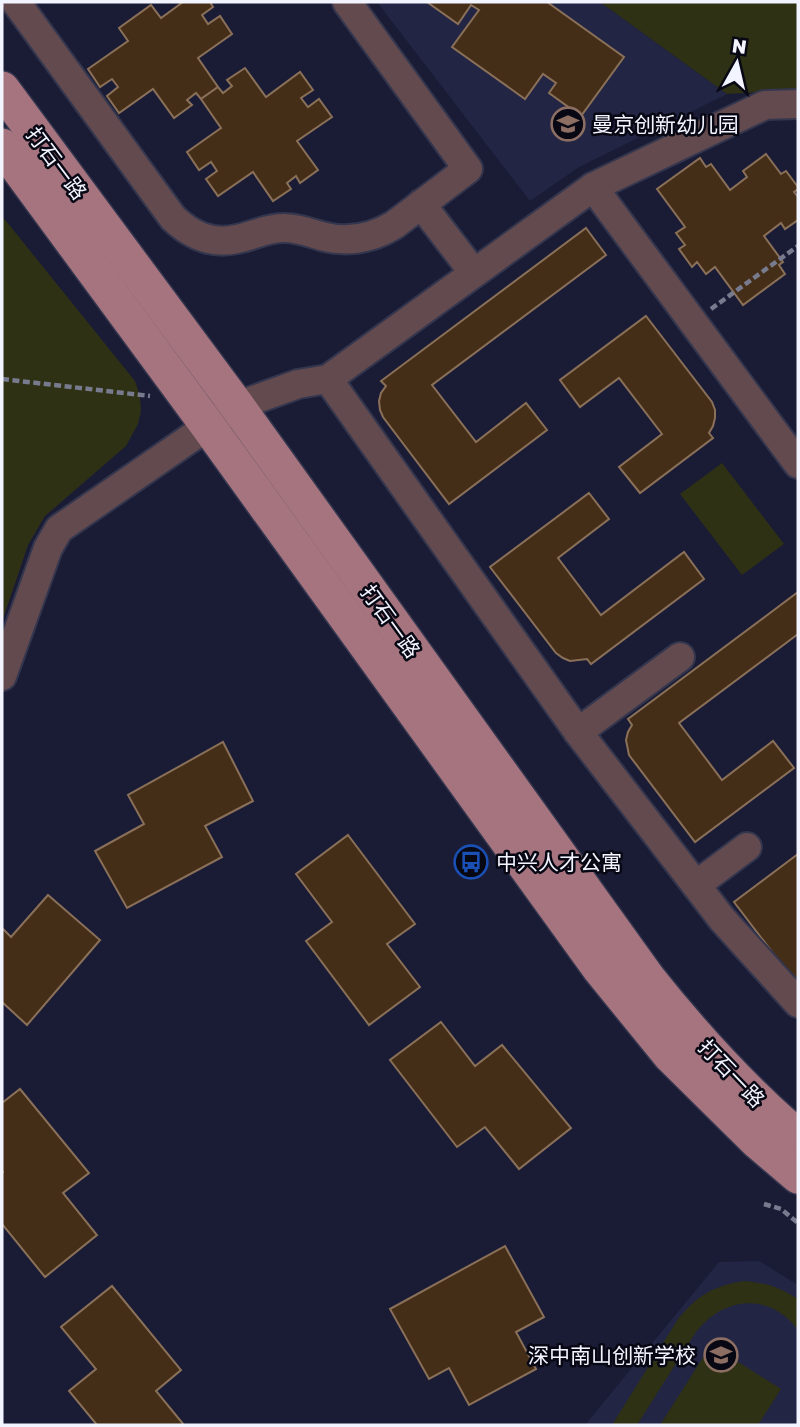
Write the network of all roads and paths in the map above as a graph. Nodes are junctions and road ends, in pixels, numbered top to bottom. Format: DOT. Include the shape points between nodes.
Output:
graph roads {
  1 [pos="16,2"];
  2 [pos="347,2"];
  3 [pos="2,89"];
  4 [pos="798,104"];
  5 [pos="2,146"];
  6 [pos="593,187"];
  7 [pos="421,204"];
  8 [pos="798,246"];
  9 [pos="474,273"];
  10 [pos="693,322"];
  11 [pos="2,379"];
  12 [pos="328,379"];
  13 [pos="237,406"];
  14 [pos="198,413"];
  15 [pos="798,464"];
  16 [pos="680,657"];
  17 [pos="2,676"];
  18 [pos="578,732"];
  19 [pos="747,847"];
  20 [pos="696,885"];
  21 [pos="798,1003"];
  22 [pos="798,1137"];
  23 [pos="798,1176"];
  24 [pos="764,1204"];
  25 [pos="798,1223"];
  1 -- 7 [label="street" via="173,218 202,238 238,239 282,228 336,239 366,238 394,225"];
  2 -- 7 [label="street" via="468,169"];
  3 -- 13 [label="main road, 打石一路"];
  4 -- 6 [label="street" via="765,105"];
  5 -- 14 [label="main road, 打石一路"];
  6 -- 9 [label="street"];
  6 -- 10 [label="street"];
  7 -- 9 [label="street"];
  8 -- 10 [label="path"];
  9 -- 12 [label="street"];
  10 -- 15 [label="street"];
  11 -- 14 [label="path"];
  12 -- 13 [label="street" via="298,384"];
  12 -- 18 [label="street"];
  13 -- 14 [label="street"];
  13 -- 22 [label="main road, 打石一路" via="647,977 719,1062"];
  14 -- 17 [label="street" via="59,529"];
  14 -- 23 [label="main road, 打石一路" via="607,978 670,1055"];
  16 -- 18 [label="street"];
  18 -- 20 [label="street"];
  19 -- 20 [label="street"];
  20 -- 21 [label="street"];
  24 -- 25 [label="path" via="781,1209"];
}
